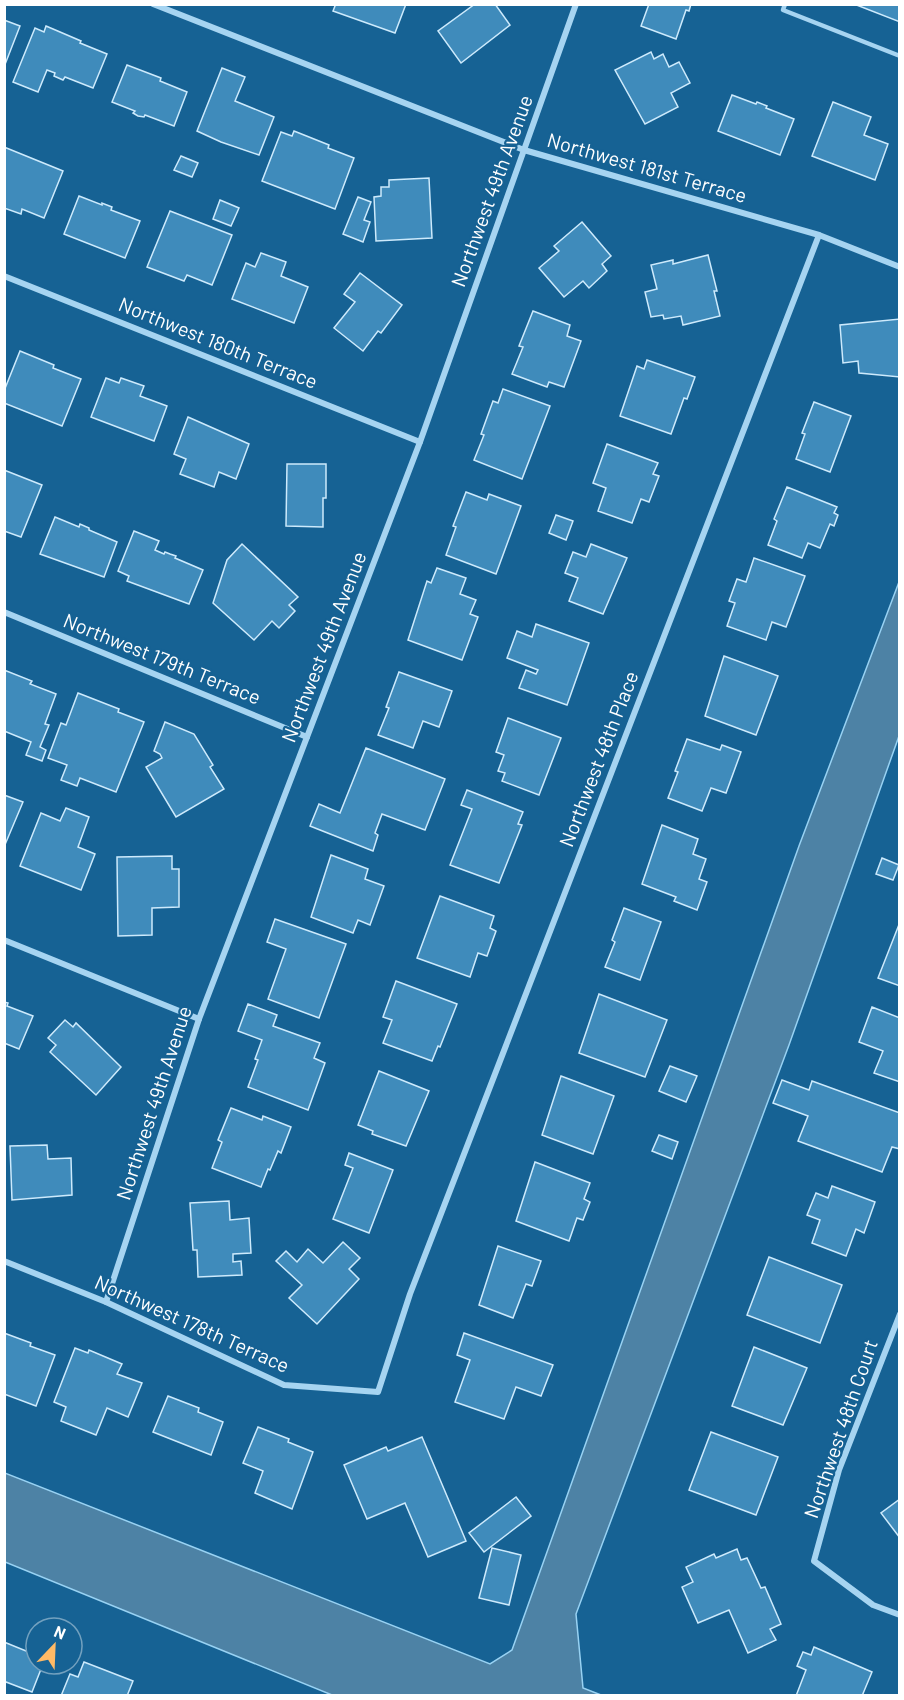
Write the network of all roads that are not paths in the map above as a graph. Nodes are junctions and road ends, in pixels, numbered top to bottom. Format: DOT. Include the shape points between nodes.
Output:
graph roads {
  1 [pos="153,4"];
  2 [pos="576,4"];
  3 [pos="785,4"];
  4 [pos="900,56"];
  5 [pos="524,150"];
  6 [pos="819,235"];
  7 [pos="900,267"];
  8 [pos="4,276"];
  9 [pos="420,442"];
  10 [pos="4,612"];
  11 [pos="307,736"];
  12 [pos="4,940"];
  13 [pos="198,1019"];
  14 [pos="4,1261"];
  15 [pos="410,1294"];
  16 [pos="106,1302"];
  17 [pos="900,1314"];
  18 [pos="900,1615"];
  1 -- 5 [label="street, Northwest 181st Terrace"];
  2 -- 5 [label="street, Northwest 49th Avenue"];
  3 -- 4 [label="lane" via="783,10"];
  5 -- 6 [label="street, Northwest 181st Terrace"];
  5 -- 9 [label="street, Northwest 49th Avenue"];
  6 -- 7 [label="street, Northwest 181st Terrace"];
  6 -- 15 [label="street, Northwest 48th Place"];
  8 -- 9 [label="street, Northwest 180th Terrace"];
  9 -- 11 [label="street, Northwest 49th Avenue"];
  10 -- 11 [label="street, Northwest 179th Terrace"];
  11 -- 13 [label="street, Northwest 49th Avenue"];
  12 -- 13 [label="street"];
  13 -- 16 [label="street, Northwest 49th Avenue"];
  14 -- 16 [label="street, Northwest 178th Terrace"];
  15 -- 16 [label="street, Northwest 178th Terrace" via="378,1392 284,1385"];
  17 -- 18 [label="street, Northwest 48th Court" via="839,1470 814,1561 873,1605"];
}
